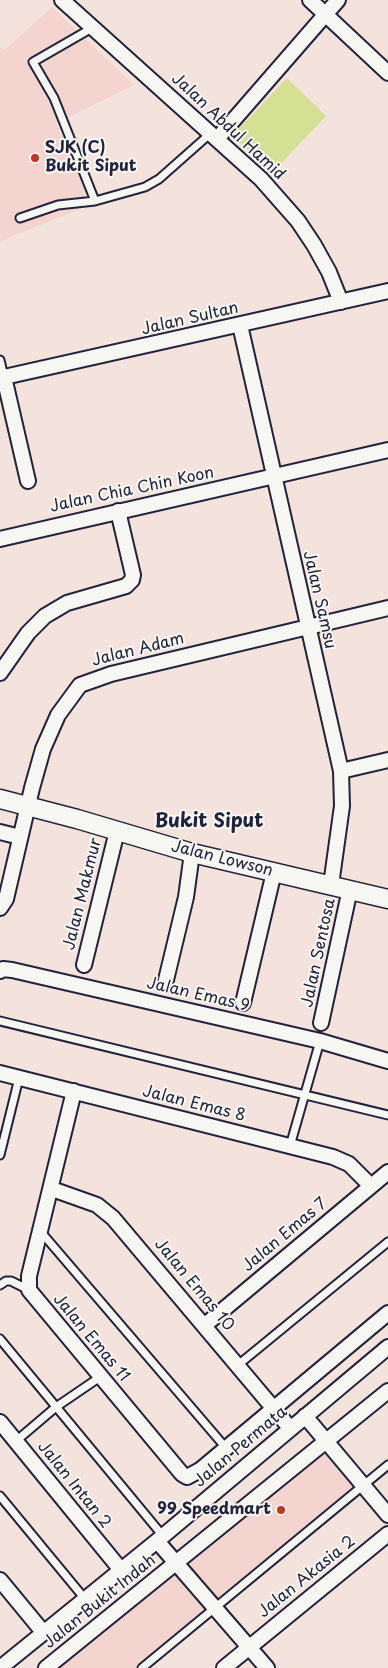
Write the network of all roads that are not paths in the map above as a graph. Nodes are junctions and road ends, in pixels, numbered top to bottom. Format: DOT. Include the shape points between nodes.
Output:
graph roads {
  1 [pos="62,0"];
  2 [pos="310,0"];
  3 [pos="338,0"];
  4 [pos="325,14"];
  5 [pos="92,28"];
  6 [pos="388,73"];
  7 [pos="214,136"];
  8 [pos="95,202"];
  9 [pos="20,218"];
  10 [pos="388,291"];
  11 [pos="341,302"];
  12 [pos="240,325"];
  13 [pos="0,360"];
  14 [pos="2,378"];
  15 [pos="388,450"];
  16 [pos="273,476"];
  17 [pos="28,481"];
  18 [pos="118,511"];
  19 [pos="0,539"];
  20 [pos="388,608"];
  21 [pos="307,626"];
  22 [pos="0,673"];
  23 [pos="388,760"];
  24 [pos="341,771"];
  25 [pos="0,799"];
  26 [pos="27,806"];
  27 [pos="117,831"];
  28 [pos="0,832"];
  29 [pos="20,837"];
  30 [pos="192,853"];
  31 [pos="274,872"];
  32 [pos="331,885"];
  33 [pos="350,889"];
  34 [pos="388,899"];
  35 [pos="0,908"];
  36 [pos="84,965"];
  37 [pos="0,971"];
  38 [pos="166,980"];
  39 [pos="243,1003"];
  40 [pos="0,1021"];
  41 [pos="321,1023"];
  42 [pos="320,1041"];
  43 [pos="388,1061"];
  44 [pos="0,1073"];
  45 [pos="19,1078"];
  46 [pos="74,1091"];
  47 [pos="304,1094"];
  48 [pos="388,1115"];
  49 [pos="290,1146"];
  50 [pos="0,1155"];
  51 [pos="388,1172"];
  52 [pos="371,1186"];
  53 [pos="52,1189"];
  54 [pos="41,1232"];
  55 [pos="388,1242"];
  56 [pos="0,1285"];
  57 [pos="29,1290"];
  58 [pos="388,1313"];
  59 [pos="205,1325"];
  60 [pos="0,1339"];
  61 [pos="388,1347"];
  62 [pos="238,1365"];
  63 [pos="100,1377"];
  64 [pos="388,1391"];
  65 [pos="56,1407"];
  66 [pos="274,1408"];
  67 [pos="305,1416"];
  68 [pos="0,1422"];
  69 [pos="290,1428"];
  70 [pos="16,1441"];
  71 [pos="326,1442"];
  72 [pos="227,1449"];
  73 [pos="388,1465"];
  74 [pos="363,1485"];
  75 [pos="0,1496"];
  76 [pos="388,1514"];
  77 [pos="388,1534"];
  78 [pos="160,1538"];
  79 [pos="177,1563"];
  80 [pos="121,1570"];
  81 [pos="0,1580"];
  82 [pos="85,1598"];
  83 [pos="216,1608"];
  84 [pos="43,1632"];
  85 [pos="249,1647"];
  86 [pos="0,1668"];
  87 [pos="46,1668"];
  88 [pos="142,1668"];
  89 [pos="224,1668"];
  90 [pos="267,1668"];
  1 -- 5 [label="street, Jalan Abdul Hamid"];
  2 -- 4 [label="street"];
  3 -- 4 [label="street"];
  4 -- 6 [label="street"];
  4 -- 7 [label="street"];
  5 -- 7 [label="street, Jalan Abdul Hamid"];
  5 -- 8 [label="lane" via="33,62 54,98"];
  7 -- 8 [label="lane" via="152,184"];
  7 -- 11 [label="street, Jalan Abdul Hamid" via="261,179 298,221 329,272"];
  8 -- 9 [label="lane" via="58,205"];
  10 -- 11 [label="street, Jalan Sultan"];
  11 -- 12 [label="street, Jalan Sultan"];
  12 -- 14 [label="street, Jalan Sultan"];
  12 -- 16 [label="street, Jalan Samsu"];
  13 -- 14 [label="lane"];
  14 -- 17 [label="street"];
  15 -- 16 [label="street, Jalan Chia Chin Koon"];
  16 -- 18 [label="street, Jalan Chia Chin Koon"];
  16 -- 21 [label="street, Jalan Samsu"];
  18 -- 19 [label="street, Jalan Chia Chin Koon"];
  18 -- 22 [label="street" via="132,580 126,586 66,603 45,616 28,633"];
  20 -- 21 [label="street, Jalan Adam"];
  21 -- 24 [label="street, Jalan Samsu"];
  21 -- 26 [label="street, Jalan Adam" via="112,674 80,685 58,715 43,749"];
  23 -- 24 [label="street"];
  24 -- 32 [label="street, Jalan Samsu" via="342,806"];
  25 -- 26 [label="street, Jalan Lowson"];
  26 -- 27 [label="street, Jalan Lowson"];
  26 -- 29 [label="street"];
  27 -- 30 [label="street, Jalan Lowson"];
  27 -- 36 [label="street, Jalan Makmur"];
  28 -- 29 [label="street"];
  29 -- 35 [label="street" via="6,899"];
  30 -- 31 [label="street, Jalan Lowson"];
  30 -- 38 [label="street" via="183,912"];
  31 -- 32 [label="street, Jalan Lowson"];
  31 -- 39 [label="street"];
  32 -- 33 [label="street, Jalan Lowson"];
  33 -- 34 [label="street, Jalan Lowson"];
  33 -- 41 [label="street, Jalan Sentosa"];
  37 -- 42 [label="street, Jalan Emas 9" via="12,970"];
  40 -- 47 [label="lane"];
  42 -- 43 [label="street, Jalan Emas 9"];
  42 -- 47 [label="lane"];
  44 -- 45 [label="street, Jalan Emas 8"];
  45 -- 46 [label="street, Jalan Emas 8"];
  45 -- 50 [label="lane"];
  46 -- 49 [label="street, Jalan Emas 8"];
  46 -- 53 [label="street, Jalan Emas 11"];
  47 -- 48 [label="lane"];
  47 -- 49 [label="lane"];
  49 -- 52 [label="street, Jalan Emas 8" via="342,1160"];
  51 -- 52 [label="street, Jalan Emas 7"];
  52 -- 59 [label="street, Jalan Emas 7"];
  53 -- 54 [label="street, Jalan Emas 11"];
  53 -- 59 [label="street, Jalan Emas 10" via="106,1210"];
  54 -- 57 [label="street, Jalan Emas 11" via="29,1276"];
  54 -- 72 [label="lane"];
  55 -- 62 [label="lane"];
  56 -- 57 [label="lane" via="6,1281"];
  57 -- 63 [label="street, Jalan Emas 11"];
  58 -- 66 [label="street, Jalan Emas 11"];
  59 -- 62 [label="street, Jalan Emas 10"];
  60 -- 65 [label="lane"];
  61 -- 67 [label="street, Jalan Permata"];
  62 -- 66 [label="street, Jalan Emas 10"];
  63 -- 65 [label="lane"];
  63 -- 72 [label="street, Jalan Emas 11" via="182,1474 188,1477"];
  64 -- 71 [label="street, Jalan Bukit Indah"];
  65 -- 70 [label="lane"];
  65 -- 78 [label="lane"];
  66 -- 69 [label="street, Jalan Emas 10"];
  66 -- 72 [label="street, Jalan Emas 11"];
  67 -- 69 [label="street, Jalan Permata"];
  67 -- 71 [label="street"];
  68 -- 70 [label="street, Jalan Intan 2"];
  69 -- 78 [label="street, Jalan Permata"];
  70 -- 80 [label="street, Jalan Intan 2"];
  71 -- 74 [label="street"];
  71 -- 79 [label="street, Jalan Bukit Indah"];
  73 -- 74 [label="lane"];
  74 -- 76 [label="street"];
  74 -- 83 [label="lane"];
  75 -- 82 [label="lane"];
  77 -- 85 [label="street, Jalan Akasia 2"];
  78 -- 79 [label="street"];
  78 -- 80 [label="street, Jalan Permata"];
  79 -- 83 [label="street"];
  79 -- 87 [label="street, Jalan Bukit Indah"];
  80 -- 82 [label="street, Jalan Permata"];
  81 -- 84 [label="street"];
  82 -- 84 [label="street, Jalan Permata"];
  83 -- 85 [label="street"];
  83 -- 88 [label="lane"];
  84 -- 86 [label="street, Jalan Permata"];
  85 -- 89 [label="street, Jalan Akasia 2"];
  85 -- 90 [label="street"];
}
